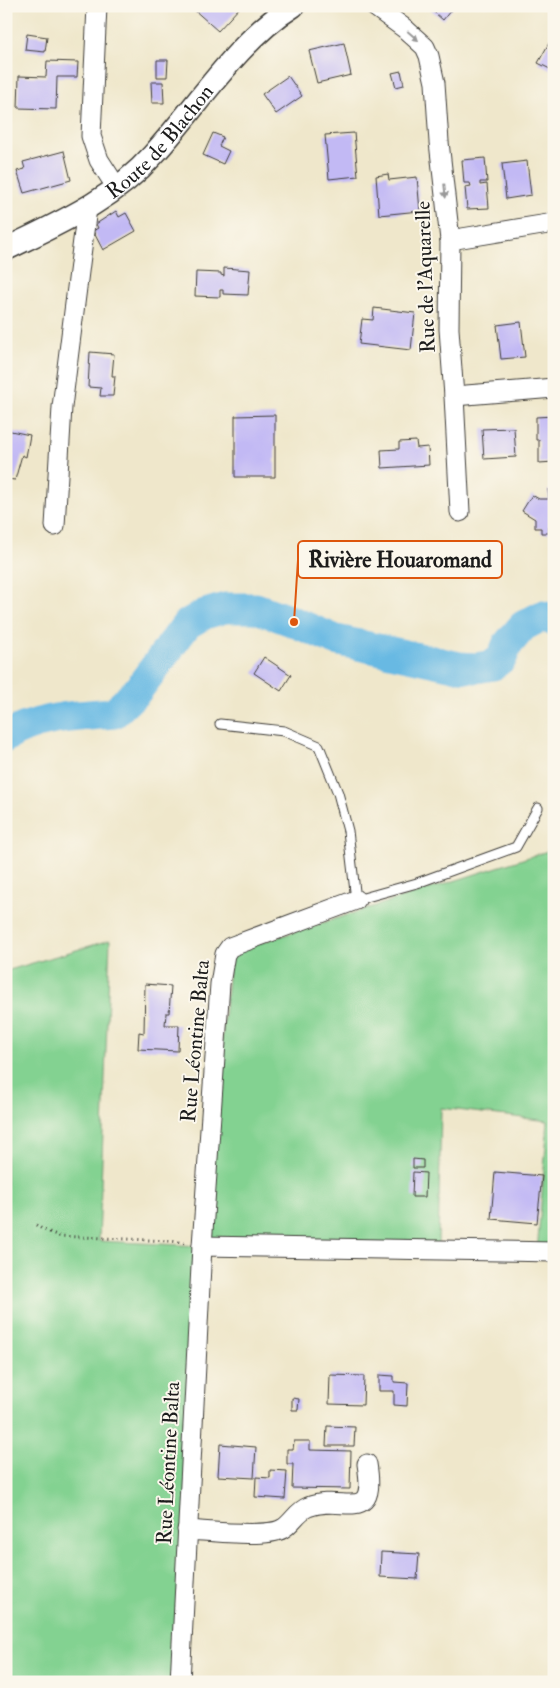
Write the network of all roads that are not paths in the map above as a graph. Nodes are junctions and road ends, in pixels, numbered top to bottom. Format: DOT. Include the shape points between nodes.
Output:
graph roads {
  1 [pos="97,6"];
  2 [pos="293,6"];
  3 [pos="374,6"];
  4 [pos="117,188"];
  5 [pos="87,208"];
  6 [pos="554,223"];
  7 [pos="450,240"];
  8 [pos="6,249"];
  9 [pos="554,388"];
  10 [pos="454,396"];
  11 [pos="460,512"];
  12 [pos="54,526"];
  13 [pos="220,724"];
  14 [pos="538,808"];
  15 [pos="356,900"];
  16 [pos="202,1246"];
  17 [pos="554,1252"];
  18 [pos="367,1464"];
  19 [pos="187,1530"];
  20 [pos="180,1682"];
  1 -- 4 [label="street" via="91,136 99,160"];
  2 -- 4 [label="street, Route de Blachon" via="248,44 152,156"];
  3 -- 7 [label="street, Rue de l'Aquarelle, one-way" via="414,37 429,56 435,83"];
  4 -- 5 [label="street, Route de Blachon"];
  5 -- 8 [label="street, Route de Blachon"];
  5 -- 12 [label="street" via="62,407"];
  6 -- 7 [label="street"];
  7 -- 10 [label="street, Rue de l'Aquarelle" via="449,329"];
  9 -- 10 [label="street"];
  10 -- 11 [label="street, Rue de l'Aquarelle"];
  13 -- 15 [label="lane" via="284,731 319,746 338,793 348,831"];
  14 -- 15 [label="lane" via="516,847 417,883"];
  15 -- 16 [label="street, Rue Léontine Balta" via="230,947 225,954 220,984"];
  16 -- 17 [label="street"];
  16 -- 19 [label="street, Rue Léontine Balta"];
  18 -- 19 [label="street" via="369,1491 360,1503 306,1507 289,1525 273,1532"];
  19 -- 20 [label="street, Rue Léontine Balta"];
}
